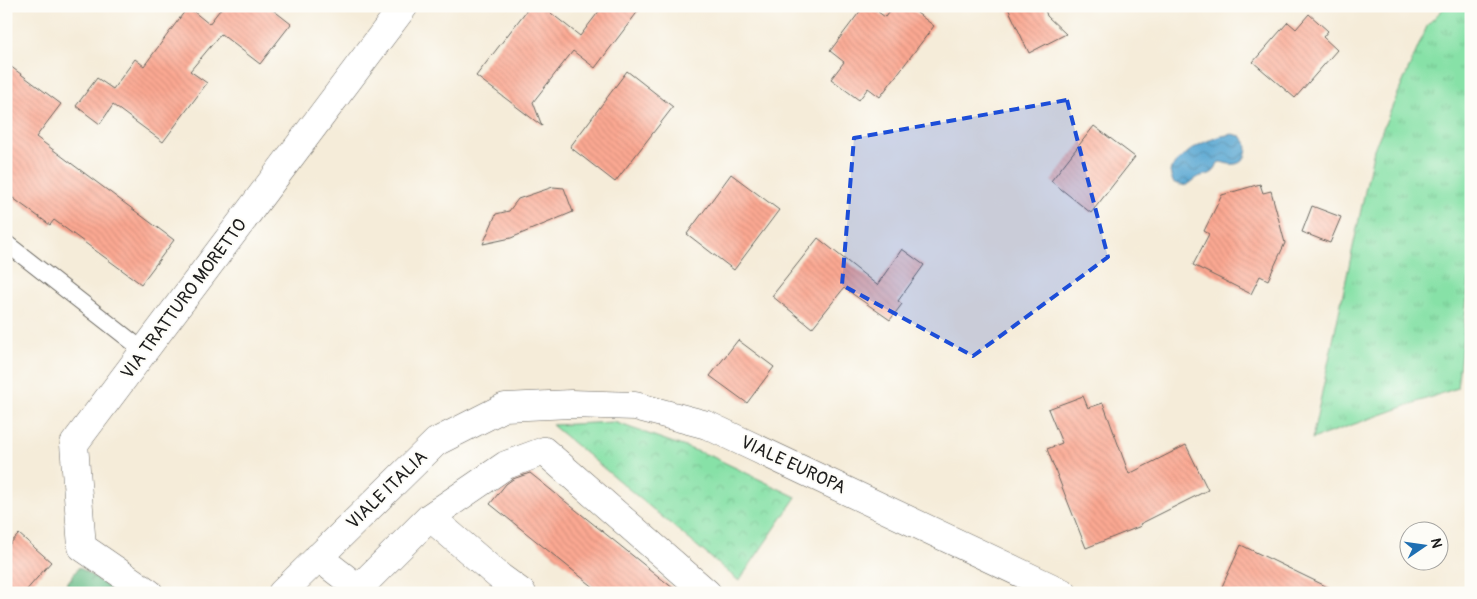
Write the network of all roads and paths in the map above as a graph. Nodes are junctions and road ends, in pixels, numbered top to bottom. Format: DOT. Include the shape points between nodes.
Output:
graph roads {
  1 [pos="404,6"];
  2 [pos="6,243"];
  3 [pos="144,351"];
  4 [pos="505,407"];
  5 [pos="430,518"];
  6 [pos="318,557"];
  7 [pos="503,588"];
  8 [pos="356,590"];
  9 [pos="148,593"];
  10 [pos="282,593"];
  11 [pos="707,593"];
  12 [pos="1063,593"];
  1 -- 3 [label="street, VIA TRATTURO MORETTO"];
  2 -- 3 [label="lane"];
  3 -- 9 [label="street, VIA TRATTURO MORETTO" via="74,444 82,547"];
  4 -- 6 [label="street, VIALE ITALIA" via="436,442"];
  4 -- 12 [label="street, VIALE EUROPA" via="635,406 707,424"];
  5 -- 7 [label="street"];
  5 -- 8 [label="street"];
  5 -- 11 [label="street" via="506,465 544,451"];
  6 -- 8 [label="street"];
  6 -- 10 [label="street, VIALE ITALIA"];
}
